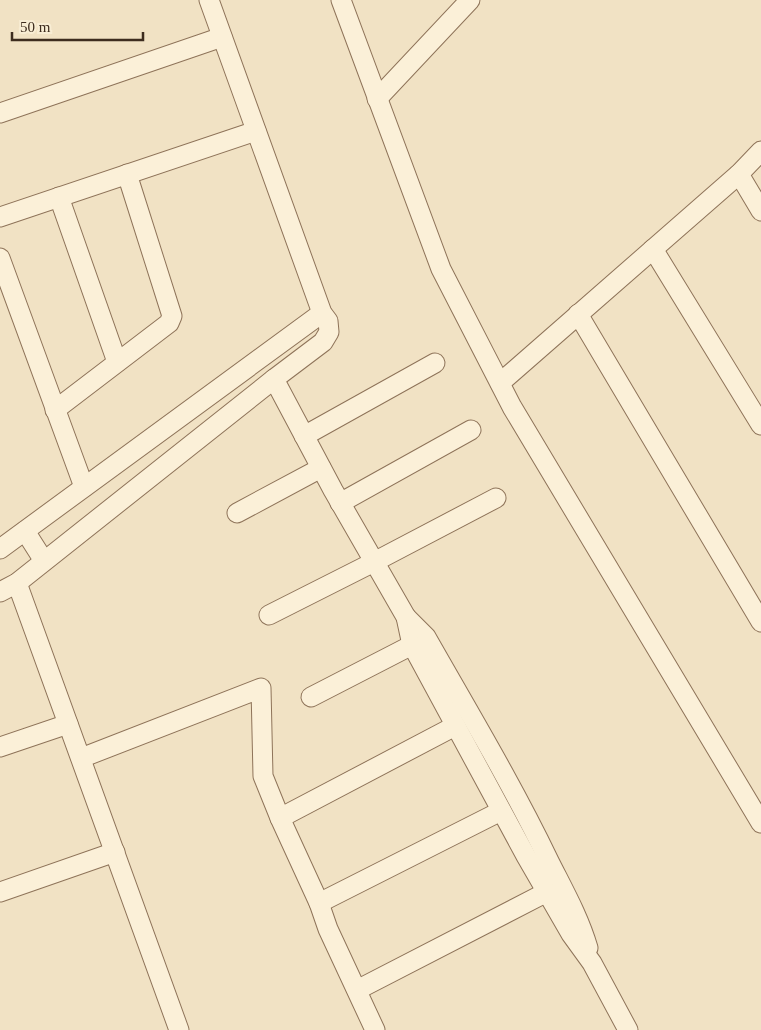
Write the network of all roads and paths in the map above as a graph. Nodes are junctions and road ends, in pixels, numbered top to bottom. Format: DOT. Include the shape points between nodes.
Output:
graph roads {
  1 [pos="209,0"];
  2 [pos="340,0"];
  3 [pos="470,0"];
  4 [pos="222,37"];
  5 [pos="377,99"];
  6 [pos="0,113"];
  7 [pos="256,131"];
  8 [pos="761,152"];
  9 [pos="127,174"];
  10 [pos="739,174"];
  11 [pos="60,197"];
  12 [pos="761,211"];
  13 [pos="0,217"];
  14 [pos="653,249"];
  15 [pos="0,258"];
  16 [pos="322,313"];
  17 [pos="578,314"];
  18 [pos="118,362"];
  19 [pos="435,363"];
  20 [pos="274,379"];
  21 [pos="500,383"];
  22 [pos="55,410"];
  23 [pos="761,425"];
  24 [pos="471,430"];
  25 [pos="304,436"];
  26 [pos="321,468"];
  27 [pos="84,488"];
  28 [pos="496,498"];
  29 [pos="340,502"];
  30 [pos="237,513"];
  31 [pos="25,531"];
  32 [pos="1,544"];
  33 [pos="44,561"];
  34 [pos="374,562"];
  35 [pos="5,586"];
  36 [pos="269,615"];
  37 [pos="406,617"];
  38 [pos="761,622"];
  39 [pos="412,645"];
  40 [pos="310,697"];
  41 [pos="68,724"];
  42 [pos="456,726"];
  43 [pos="0,747"];
  44 [pos="80,758"];
  45 [pos="501,811"];
  46 [pos="280,818"];
  47 [pos="761,823"];
  48 [pos="114,852"];
  49 [pos="0,892"];
  50 [pos="547,892"];
  51 [pos="319,903"];
  52 [pos="592,963"];
  53 [pos="357,990"];
  54 [pos="179,1030"];
  55 [pos="375,1030"];
  56 [pos="628,1030"];
  1 -- 4 [label="street"];
  2 -- 5 [label="street"];
  3 -- 5 [label="street"];
  4 -- 6 [label="street"];
  4 -- 7 [label="street"];
  5 -- 21 [label="street" via="441,269"];
  7 -- 9 [label="street"];
  7 -- 16 [label="street"];
  8 -- 10 [label="street"];
  9 -- 11 [label="street"];
  9 -- 18 [label="street" via="172,316 169,323"];
  10 -- 12 [label="street"];
  10 -- 14 [label="street"];
  11 -- 13 [label="street"];
  11 -- 18 [label="street"];
  14 -- 17 [label="street"];
  14 -- 23 [label="street"];
  15 -- 22 [label="street"];
  16 -- 20 [label="street" via="328,321 329,332 323,342"];
  16 -- 27 [label="street"];
  17 -- 21 [label="street"];
  17 -- 38 [label="street"];
  18 -- 22 [label="street"];
  19 -- 25 [label="street"];
  20 -- 25 [label="street"];
  20 -- 33 [label="street"];
  21 -- 47 [label="street"];
  22 -- 27 [label="street"];
  24 -- 29 [label="street"];
  25 -- 26 [label="street"];
  26 -- 29 [label="street"];
  26 -- 30 [label="street"];
  27 -- 31 [label="street"];
  28 -- 34 [label="street"];
  29 -- 34 [label="street"];
  31 -- 32 [label="street"];
  31 -- 33 [label="street"];
  33 -- 35 [label="street"];
  34 -- 36 [label="street"];
  34 -- 37 [label="street"];
  35 -- 41 [label="street"];
  37 -- 39 [label="street"];
  37 -- 52 [label="street" via="426,637 524,811 582,929"];
  39 -- 40 [label="street"];
  39 -- 42 [label="street"];
  41 -- 43 [label="street"];
  41 -- 44 [label="street"];
  42 -- 45 [label="street"];
  42 -- 46 [label="street"];
  44 -- 46 [label="street" via="261,688 263,776"];
  44 -- 48 [label="street"];
  45 -- 50 [label="street"];
  45 -- 51 [label="street"];
  46 -- 51 [label="street"];
  48 -- 49 [label="street"];
  48 -- 54 [label="street"];
  50 -- 52 [label="street"];
  50 -- 53 [label="street"];
  51 -- 53 [label="street"];
  52 -- 56 [label="street"];
  53 -- 55 [label="street"];
}
